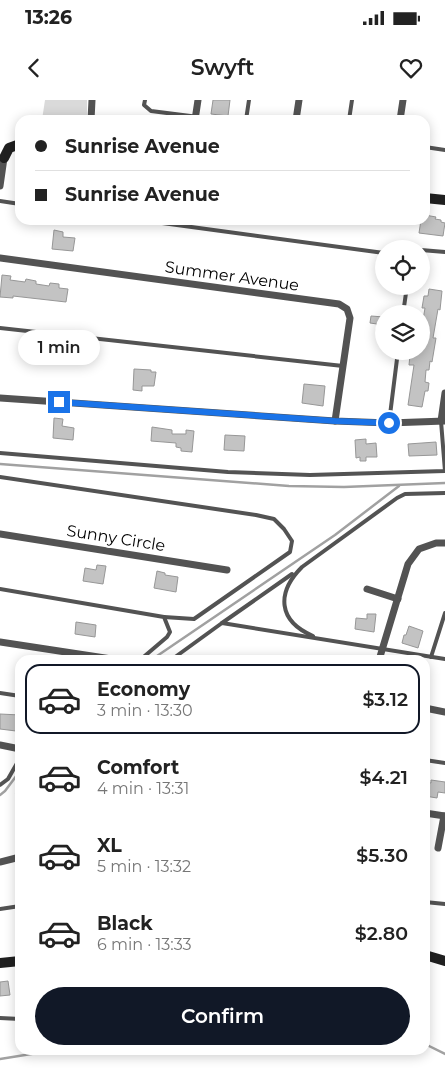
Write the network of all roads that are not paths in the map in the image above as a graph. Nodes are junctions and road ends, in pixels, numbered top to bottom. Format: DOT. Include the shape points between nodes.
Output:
graph roads {
  1 [pos="92,100"];
  2 [pos="145,100"];
  3 [pos="198,100"];
  4 [pos="249,100"];
  5 [pos="299,100"];
  6 [pos="352,100"];
  7 [pos="402,100"];
  8 [pos="91,115"];
  9 [pos="176,115"];
  10 [pos="196,115"];
  11 [pos="247,115"];
  12 [pos="297,115"];
  13 [pos="350,115"];
  14 [pos="400,115"];
  15 [pos="15,146"];
  16 [pos="430,148"];
  17 [pos="445,150"];
  18 [pos="4,158"];
  19 [pos="0,186"];
  20 [pos="430,198"];
  21 [pos="445,200"];
  22 [pos="0,201"];
  23 [pos="15,203"];
  24 [pos="177,225"];
  25 [pos="430,251"];
  26 [pos="375,252"];
  27 [pos="445,252"];
  28 [pos="0,258"];
  29 [pos="0,328"];
  30 [pos="397,360"];
  31 [pos="342,366"];
  32 [pos="445,393"];
  33 [pos="0,398"];
  34 [pos="335,421"];
  35 [pos="443,421"];
  36 [pos="389,423"];
  37 [pos="0,453"];
  38 [pos="0,477"];
  39 [pos="445,493"];
  40 [pos="0,534"];
  41 [pos="445,543"];
  42 [pos="302,566"];
  43 [pos="227,570"];
  44 [pos="0,589"];
  45 [pos="367,589"];
  46 [pos="398,598"];
  47 [pos="445,613"];
  48 [pos="164,617"];
  49 [pos="222,623"];
  50 [pos="320,639"];
  51 [pos="0,642"];
  52 [pos="382,649"];
  53 [pos="85,655"];
  54 [pos="146,655"];
  55 [pos="177,655"];
  56 [pos="380,655"];
  57 [pos="419,655"];
  58 [pos="431,657"];
  59 [pos="445,659"];
  60 [pos="0,693"];
  61 [pos="15,695"];
  62 [pos="430,709"];
  63 [pos="445,712"];
  64 [pos="0,745"];
  65 [pos="15,748"];
  66 [pos="430,761"];
  67 [pos="445,763"];
  68 [pos="15,767"];
  69 [pos="0,785"];
  70 [pos="430,814"];
  71 [pos="445,816"];
  72 [pos="438,848"];
  73 [pos="15,858"];
  74 [pos="0,862"];
  75 [pos="430,902"];
  76 [pos="445,904"];
  77 [pos="15,907"];
  78 [pos="0,909"];
  79 [pos="430,956"];
  80 [pos="445,961"];
  81 [pos="15,962"];
  82 [pos="0,963"];
  83 [pos="0,1018"];
  84 [pos="15,1019"];
  1 -- 8 [label="street"];
  2 -- 9 [label="lane" via="144,104 151,111"];
  3 -- 10 [label="street"];
  4 -- 11 [label="lane"];
  5 -- 12 [label="street"];
  6 -- 13 [label="lane"];
  7 -- 14 [label="street"];
  15 -- 18 [label="street" via="9,148"];
  16 -- 17 [label="lane"];
  18 -- 19 [label="street"];
  20 -- 21 [label="street"];
  22 -- 23 [label="lane"];
  24 -- 26 [label="lane"];
  25 -- 27 [label="lane"];
  28 -- 31 [label="street, Summer Avenue" via="339,304 347,309 350,318"];
  29 -- 31 [label="lane"];
  30 -- 36 [label="lane"];
  31 -- 34 [label="street, Summer Avenue"];
  32 -- 35 [label="street"];
  33 -- 34 [label="street"];
  34 -- 36 [label="street"];
  35 -- 36 [label="street"];
  35 -- 37 [label="lane" via="445,471 310,475 246,473"];
  38 -- 48 [label="lane" via="256,515 274,519 292,541 290,552 194,619"];
  39 -- 42 [label="lane" via="405,494"];
  40 -- 43 [label="street, Sunny Circle"];
  41 -- 46 [label="street" via="419,550 408,564"];
  42 -- 49 [label="lane"];
  42 -- 50 [label="lane" via="291,578 285,593 285,607 289,619 300,631"];
  44 -- 48 [label="lane"];
  45 -- 46 [label="street"];
  46 -- 52 [label="street"];
  47 -- 58 [label="lane"];
  48 -- 54 [label="lane" via="170,632"];
  49 -- 50 [label="lane"];
  49 -- 55 [label="lane"];
  50 -- 52 [label="lane"];
  51 -- 53 [label="street"];
  52 -- 56 [label="street"];
  52 -- 57 [label="lane"];
  58 -- 59 [label="lane"];
  60 -- 61 [label="lane"];
  62 -- 63 [label="street"];
  64 -- 65 [label="street"];
  66 -- 67 [label="lane"];
  68 -- 69 [label="lane"];
  70 -- 71 [label="street"];
  71 -- 72 [label="street"];
  73 -- 74 [label="street"];
  75 -- 76 [label="lane"];
  77 -- 78 [label="lane"];
  79 -- 80 [label="street"];
  81 -- 82 [label="street"];
  83 -- 84 [label="lane"];
}
